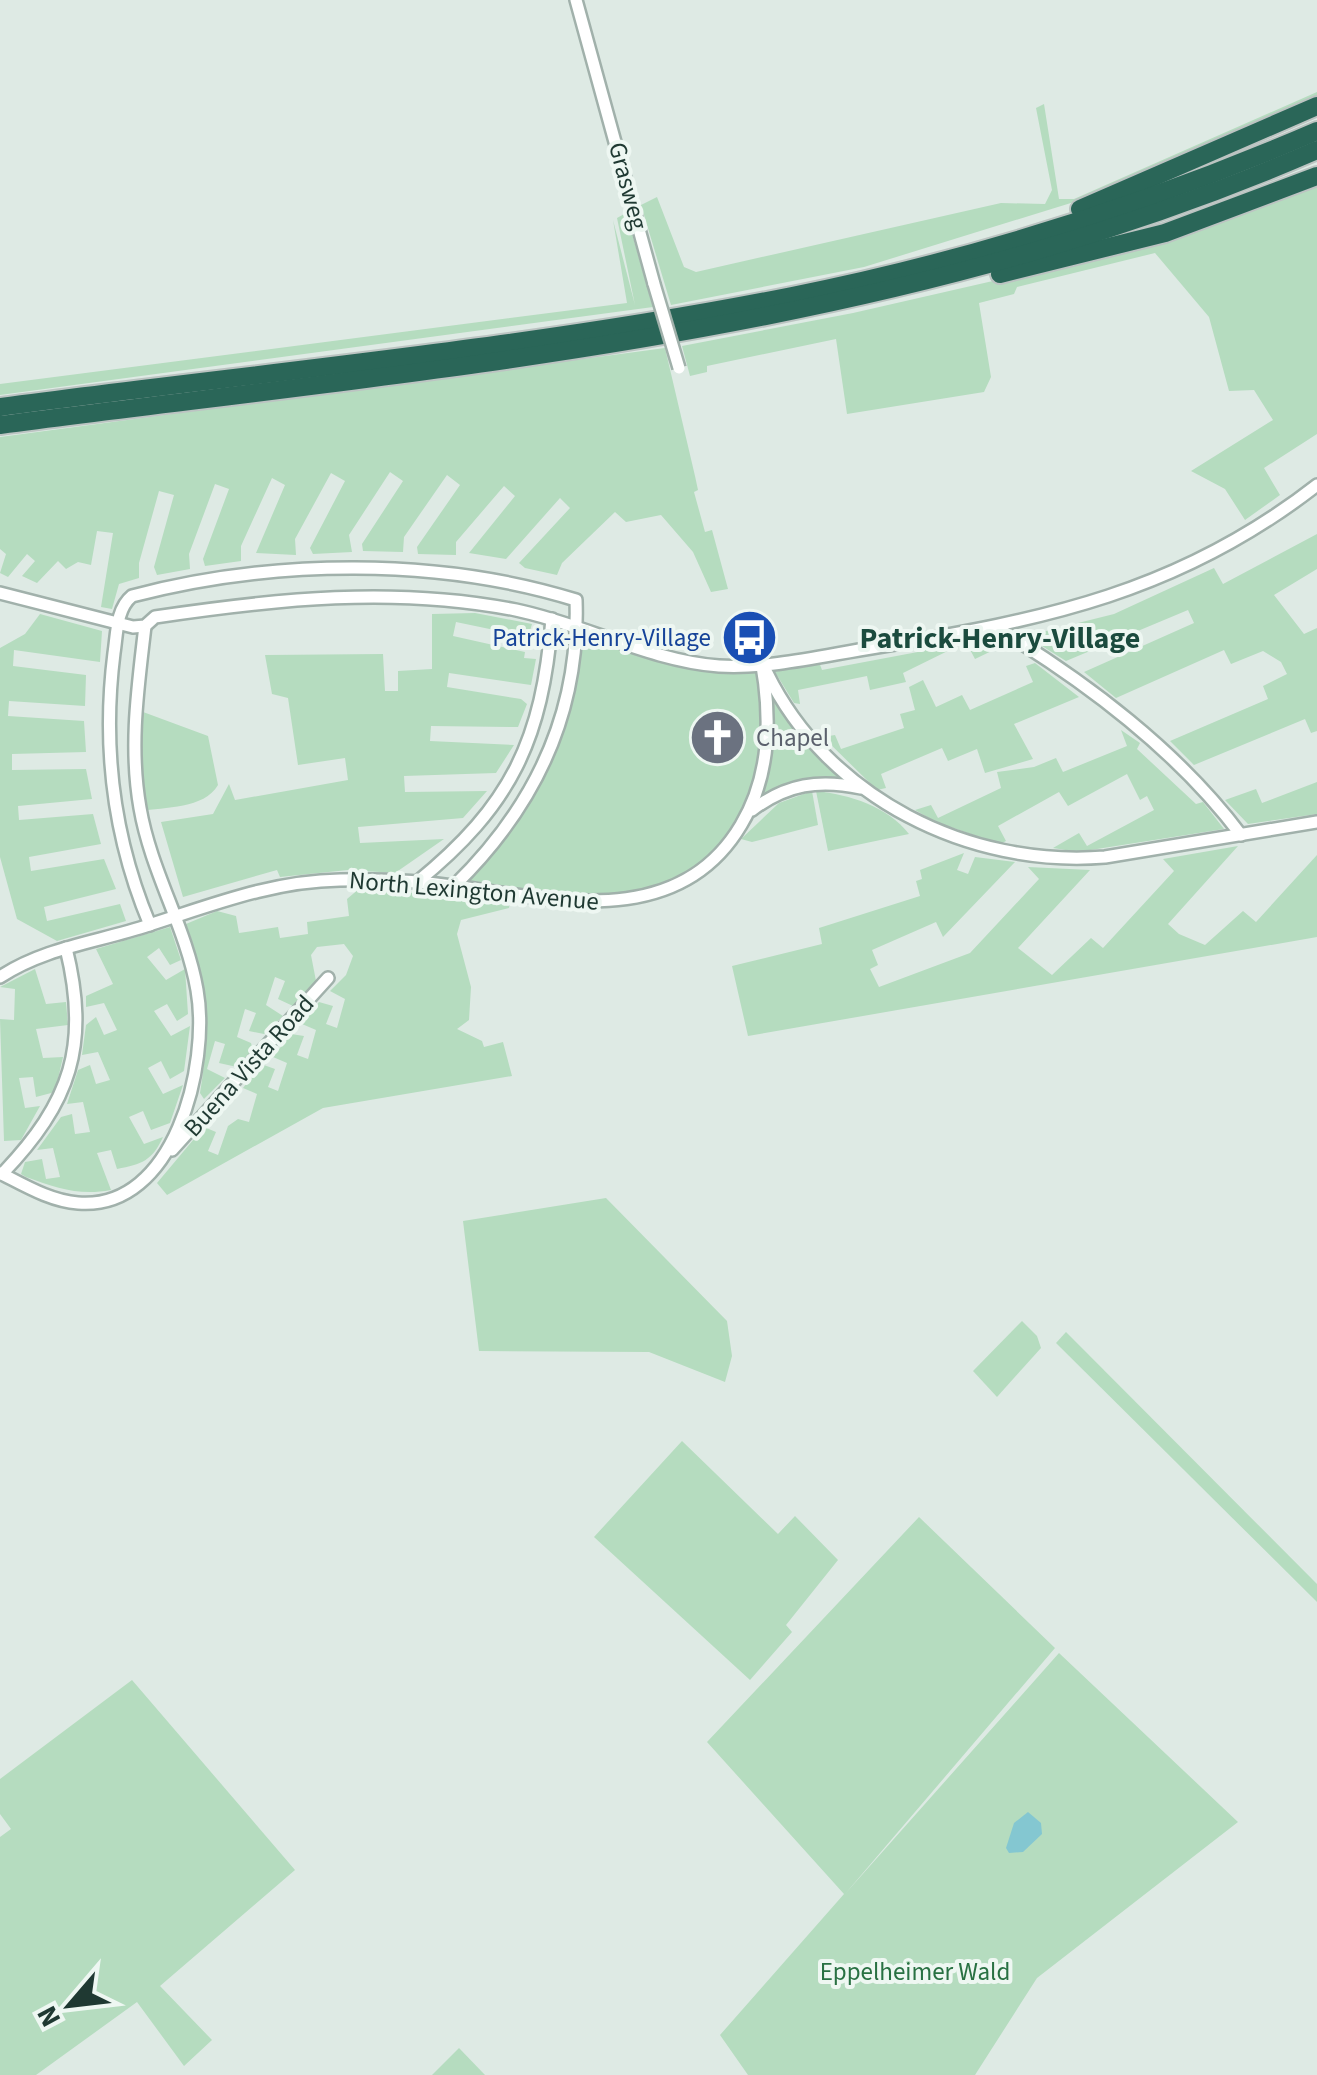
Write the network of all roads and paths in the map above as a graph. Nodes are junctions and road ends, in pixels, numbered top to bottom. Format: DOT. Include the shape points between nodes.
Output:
graph roads {
  1 [pos="576,0"];
  2 [pos="1317,106"];
  3 [pos="1317,131"];
  4 [pos="1317,150"];
  5 [pos="1317,176"];
  6 [pos="968,254"];
  7 [pos="950,277"];
  8 [pos="679,370"];
  9 [pos="0,407"];
  10 [pos="0,425"];
  11 [pos="1317,484"];
  12 [pos="245,577"];
  13 [pos="0,593"];
  14 [pos="249,604"];
  15 [pos="552,619"];
  16 [pos="118,626"];
  17 [pos="145,626"];
  18 [pos="577,626"];
  19 [pos="997,628"];
  20 [pos="757,641"];
  21 [pos="763,665"];
  22 [pos="866,789"];
  23 [pos="748,813"];
  24 [pos="1317,822"];
  25 [pos="1241,834"];
  26 [pos="416,882"];
  27 [pos="454,886"];
  28 [pos="175,915"];
  29 [pos="150,925"];
  30 [pos="66,948"];
  31 [pos="0,977"];
  32 [pos="328,978"];
  33 [pos="168,1153"];
  34 [pos="1,1173"];
  1 -- 8 [label="street, Grasweg, bridge"];
  2 -- 6 [label="highway"];
  3 -- 6 [label="highway" via="1162,192"];
  4 -- 7 [label="highway" via="1186,203"];
  5 -- 7 [label="highway" via="1133,242 979,278"];
  6 -- 9 [label="highway" via="690,315"];
  7 -- 10 [label="highway" via="675,335"];
  11 -- 19 [label="street" via="1246,536 1179,571 1090,605"];
  12 -- 14 [label="street"];
  12 -- 16 [label="street" via="132,596"];
  12 -- 18 [label="street" via="383,570 511,584 576,600"];
  13 -- 16 [label="street"];
  14 -- 15 [label="street" via="375,595"];
  14 -- 17 [label="street" via="155,617"];
  15 -- 18 [label="street"];
  15 -- 26 [label="street" via="541,708 528,748 480,824"];
  16 -- 17 [label="street"];
  16 -- 29 [label="street" via="110,778 123,849"];
  17 -- 28 [label="street" via="135,774 151,855"];
  18 -- 21 [label="street" via="698,664"];
  18 -- 27 [label="street" via="566,710 549,758 512,820"];
  19 -- 21 [label="street"];
  19 -- 25 [label="street" via="1133,724"];
  20 -- 21 [label="street"];
  21 -- 22 [label="street" via="800,724"];
  21 -- 23 [label="street, North Lexington Avenue" via="766,749"];
  22 -- 23 [label="street, North Lexington Avenue" via="798,786"];
  22 -- 25 [label="street" via="933,830 1016,854 1104,857"];
  23 -- 27 [label="street, North Lexington Avenue" via="710,863 666,892 584,903"];
  24 -- 25 [label="street"];
  26 -- 27 [label="street, North Lexington Avenue"];
  26 -- 28 [label="street, North Lexington Avenue" via="288,885"];
  28 -- 29 [label="street, North Lexington Avenue"];
  28 -- 33 [label="street" via="198,994 199,1024 188,1098"];
  29 -- 30 [label="street, North Lexington Avenue"];
  30 -- 31 [label="street, North Lexington Avenue"];
  30 -- 34 [label="street" via="78,1017 71,1069 48,1120"];
  32 -- 33 [label="street, Buena Vista Road"];
  33 -- 34 [label="street, Buena Vista Road" via="132,1189 93,1203 48,1196"];
}
